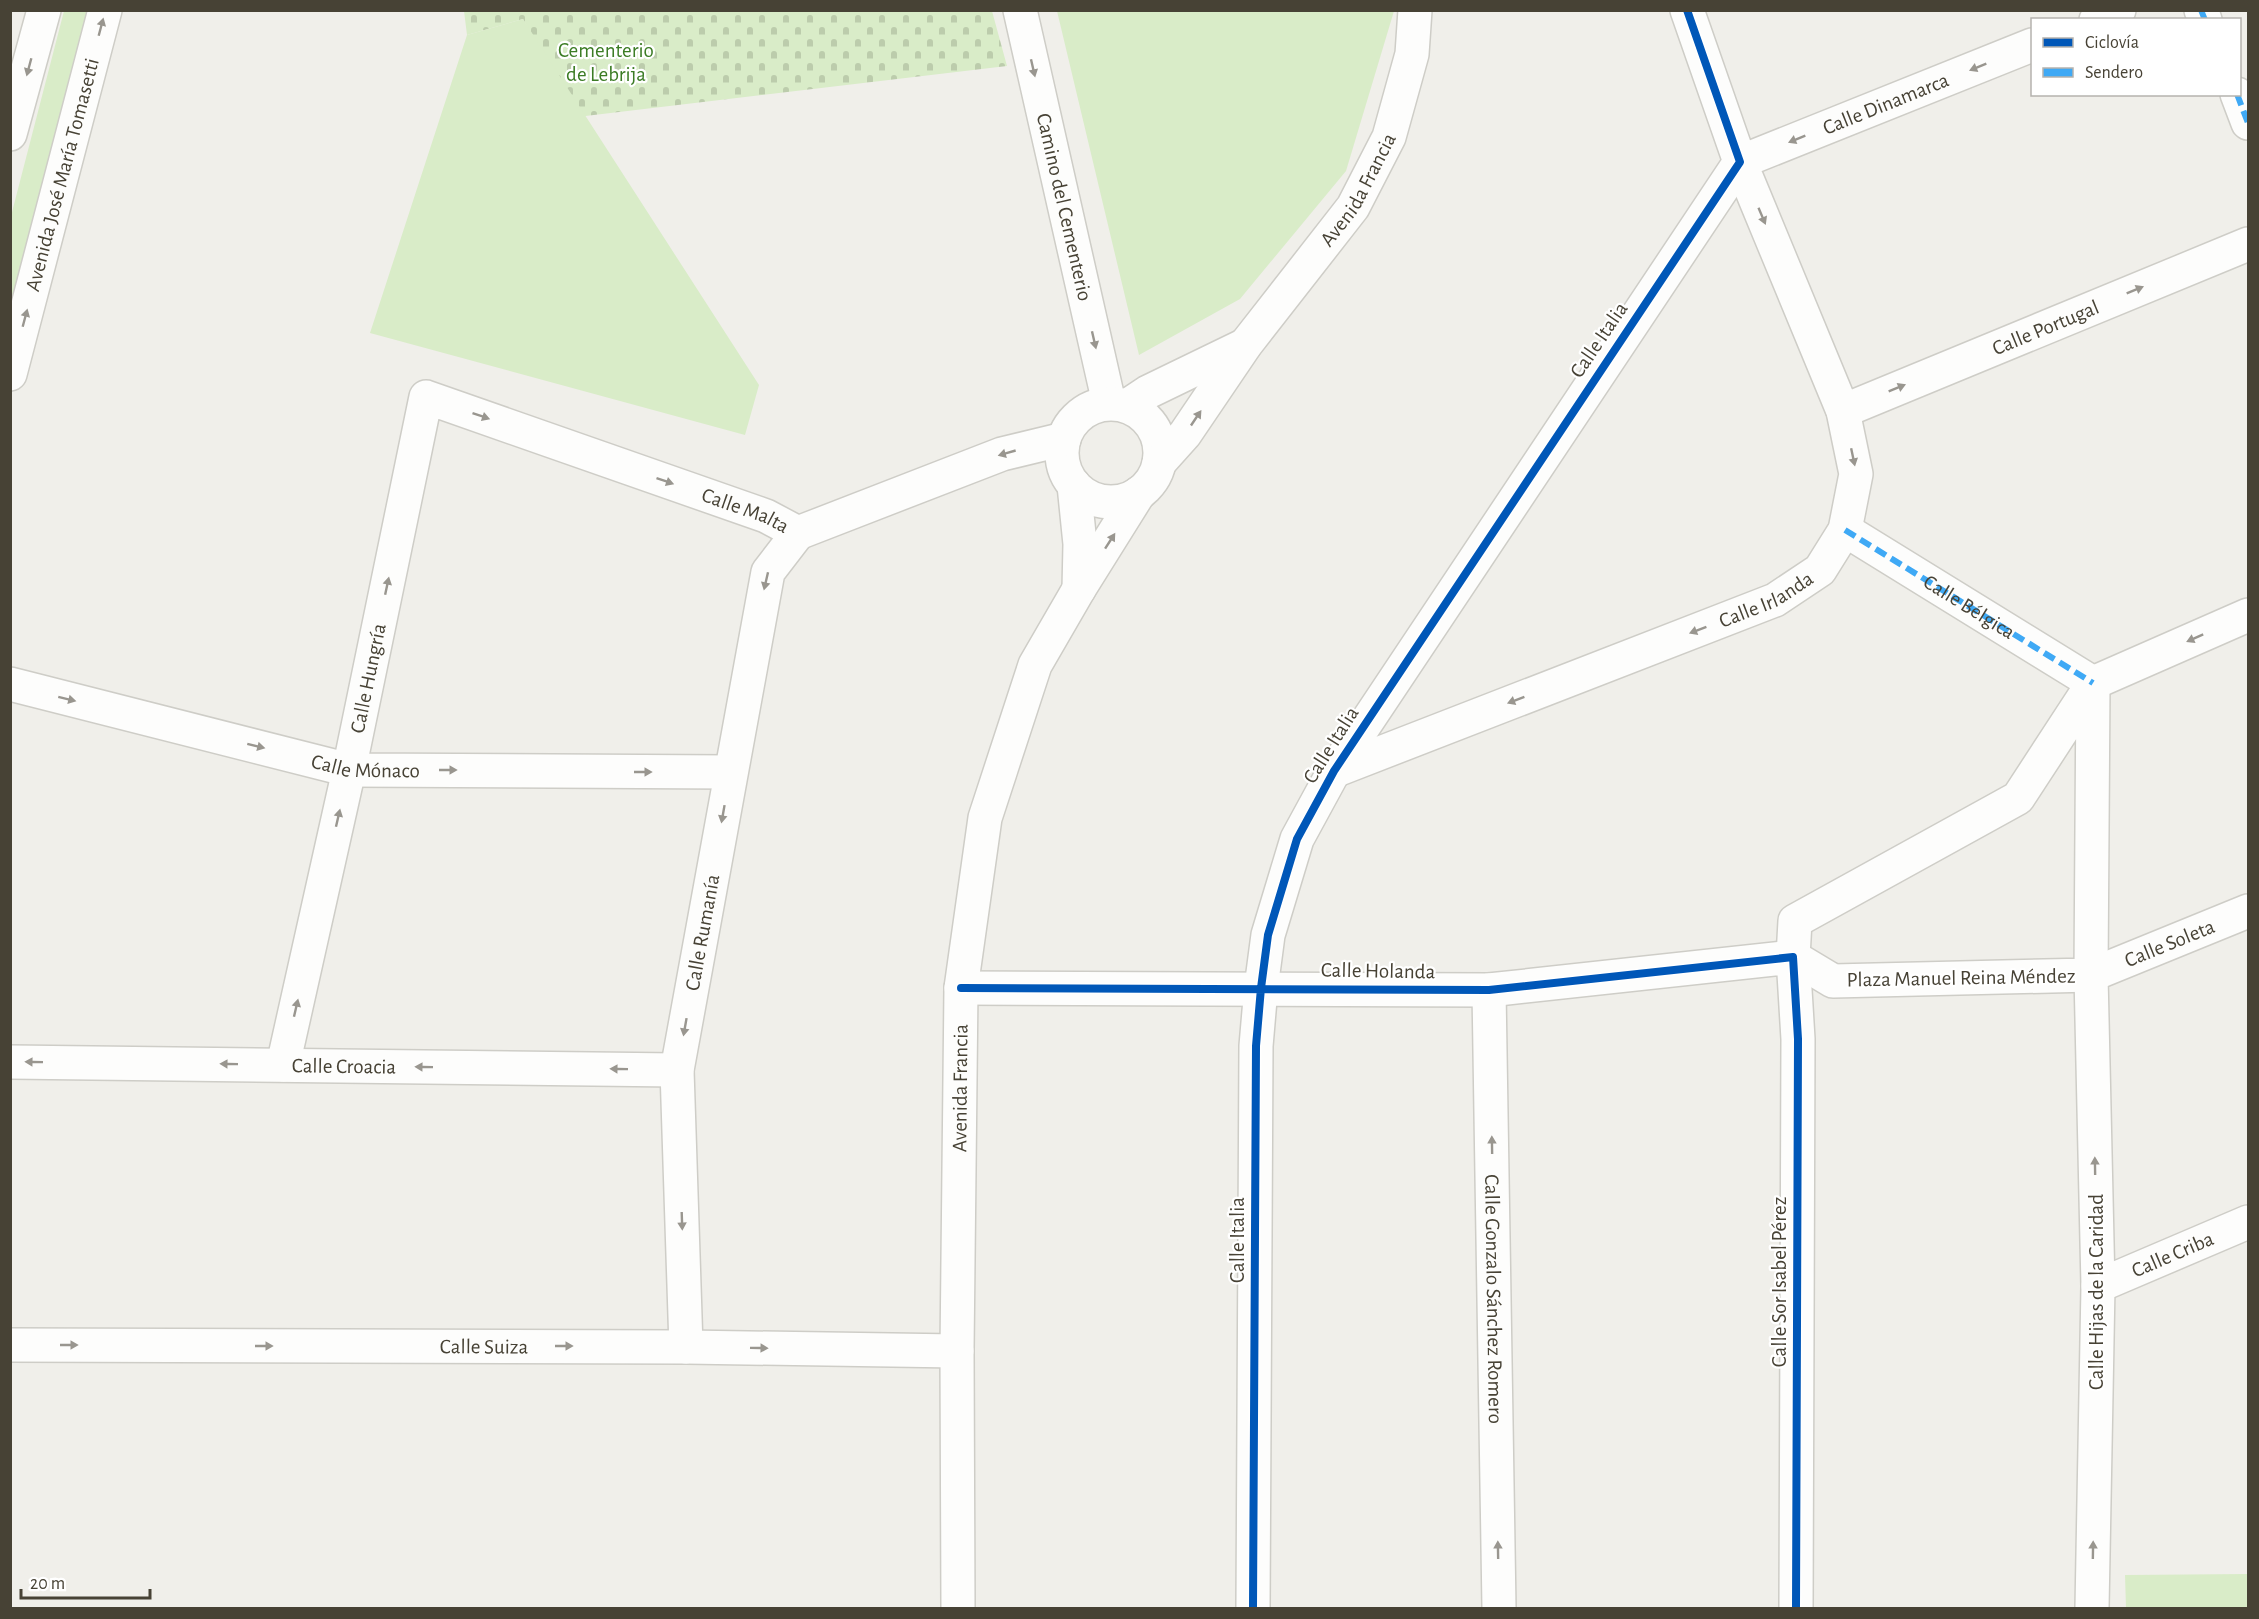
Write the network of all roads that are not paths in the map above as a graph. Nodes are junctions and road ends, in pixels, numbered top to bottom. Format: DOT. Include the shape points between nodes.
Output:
graph roads {
  1 [pos="44,10"];
  2 [pos="105,10"];
  3 [pos="1020,10"];
  4 [pos="1415,10"];
  5 [pos="1688,10"];
  6 [pos="2119,10"];
  7 [pos="2101,18"];
  8 [pos="2031,45"];
  9 [pos="2237,96"];
  10 [pos="2248,123"];
  11 [pos="10,135"];
  12 [pos="1740,162"];
  13 [pos="2248,244"];
  14 [pos="1246,344"];
  15 [pos="10,374"];
  16 [pos="426,397"];
  17 [pos="1118,405"];
  18 [pos="1843,411"];
  19 [pos="1064,439"];
  20 [pos="1159,463"];
  21 [pos="1074,485"];
  22 [pos="1140,493"];
  23 [pos="1845,530"];
  24 [pos="798,533"];
  25 [pos="1079,589"];
  26 [pos="2248,615"];
  27 [pos="2093,683"];
  28 [pos="10,684"];
  29 [pos="349,770"];
  30 [pos="1334,771"];
  31 [pos="730,772"];
  32 [pos="2248,911"];
  33 [pos="1793,957"];
  34 [pos="2091,975"];
  35 [pos="961,988"];
  36 [pos="1261,988"];
  37 [pos="1490,990"];
  38 [pos="10,1062"];
  39 [pos="283,1065"];
  40 [pos="677,1070"];
  41 [pos="2248,1222"];
  42 [pos="2098,1286"];
  43 [pos="10,1345"];
  44 [pos="686,1347"];
  45 [pos="957,1351"];
  46 [pos="958,1608"];
  47 [pos="1253,1608"];
  48 [pos="1499,1608"];
  49 [pos="1796,1608"];
  50 [pos="2092,1608"];
  1 -- 11 [label="street, one-way"];
  15 -- 2 [label="street, Avenida José María Tomasetti, one-way"];
  3 -- 17 [label="street, Camino del Cementerio, one-way"];
  4 -- 14 [label="street, Avenida Francia" via="1412,54 1389,137 1353,207"];
  5 -- 12 [label="street"];
  6 -- 7 [label="street"];
  8 -- 12 [label="street, Calle Dinamarca, one-way"];
  9 -- 10 [label="street"];
  12 -- 18 [label="street, Calle Irlanda, one-way"];
  12 -- 30 [label="street, Calle Italia"];
  18 -- 13 [label="street, Calle Portugal, one-way"];
  14 -- 17 [label="street, Avenida Francia"];
  20 -- 14 [label="street, Avenida Francia, one-way" via="1185,434"];
  16 -- 24 [label="street, Calle Malta, one-way" via="766,516"];
  29 -- 16 [label="street, Calle Hungría, one-way"];
  17 -- 19 [label="street" via="1095,406 1081,414"];
  17 -- 20 [label="street" via="1139,412 1150,423 1157,435"];
  18 -- 23 [label="street, Calle Irlanda, one-way" via="1856,474"];
  19 -- 21 [label="street" via="1062,455"];
  19 -- 24 [label="street, Calle Malta, one-way" via="1002,454"];
  20 -- 22 [label="street"];
  21 -- 22 [label="street" via="1098,500 1113,502"];
  21 -- 25 [label="street, Avenida Francia" via="1080,544"];
  25 -- 22 [label="street, Avenida Francia, one-way"];
  23 -- 27 [label="street, Calle Bélgica"];
  23 -- 30 [label="street, Calle Irlanda, one-way" via="1820,570 1775,600"];
  24 -- 31 [label="street, Calle Rumanía, one-way" via="768,572"];
  25 -- 35 [label="street, Avenida Francia" via="1035,665 985,818"];
  26 -- 27 [label="street, one-way"];
  27 -- 33 [label="street" via="2018,798 1795,921"];
  27 -- 34 [label="street, Plaza Manuel Reina Méndez"];
  28 -- 29 [label="street, Calle Mónaco, one-way"];
  29 -- 31 [label="street, Calle Mónaco, one-way"];
  39 -- 29 [label="street, Calle Hungría, one-way"];
  30 -- 36 [label="street, Calle Italia" via="1297,839 1268,935"];
  31 -- 40 [label="street, Calle Rumanía, one-way"];
  32 -- 34 [label="street, Calle Soleta"];
  33 -- 34 [label="street, Plaza Manuel Reina Méndez" via="1833,981"];
  33 -- 37 [label="street, Calle Holanda"];
  33 -- 49 [label="street, Calle Sor Isabel Pérez" via="1798,1039"];
  42 -- 34 [label="street, Calle Hijas de la Caridad, one-way"];
  35 -- 36 [label="street, Calle Holanda"];
  35 -- 45 [label="street, Avenida Francia"];
  36 -- 37 [label="street, Calle Holanda"];
  36 -- 47 [label="street, Calle Italia" via="1256,1046"];
  48 -- 37 [label="street, Calle Gonzalo Sánchez Romero, one-way"];
  39 -- 38 [label="street, Calle Croacia, one-way"];
  40 -- 39 [label="street, Calle Croacia, one-way"];
  40 -- 44 [label="street, Calle Rumanía, one-way"];
  41 -- 42 [label="street, Calle Criba"];
  50 -- 42 [label="street, Calle Hijas de la Caridad, one-way"];
  43 -- 44 [label="street, Calle Suiza, one-way"];
  44 -- 45 [label="street, Calle Suiza, one-way"];
  45 -- 46 [label="street, Avenida Francia"];
}
